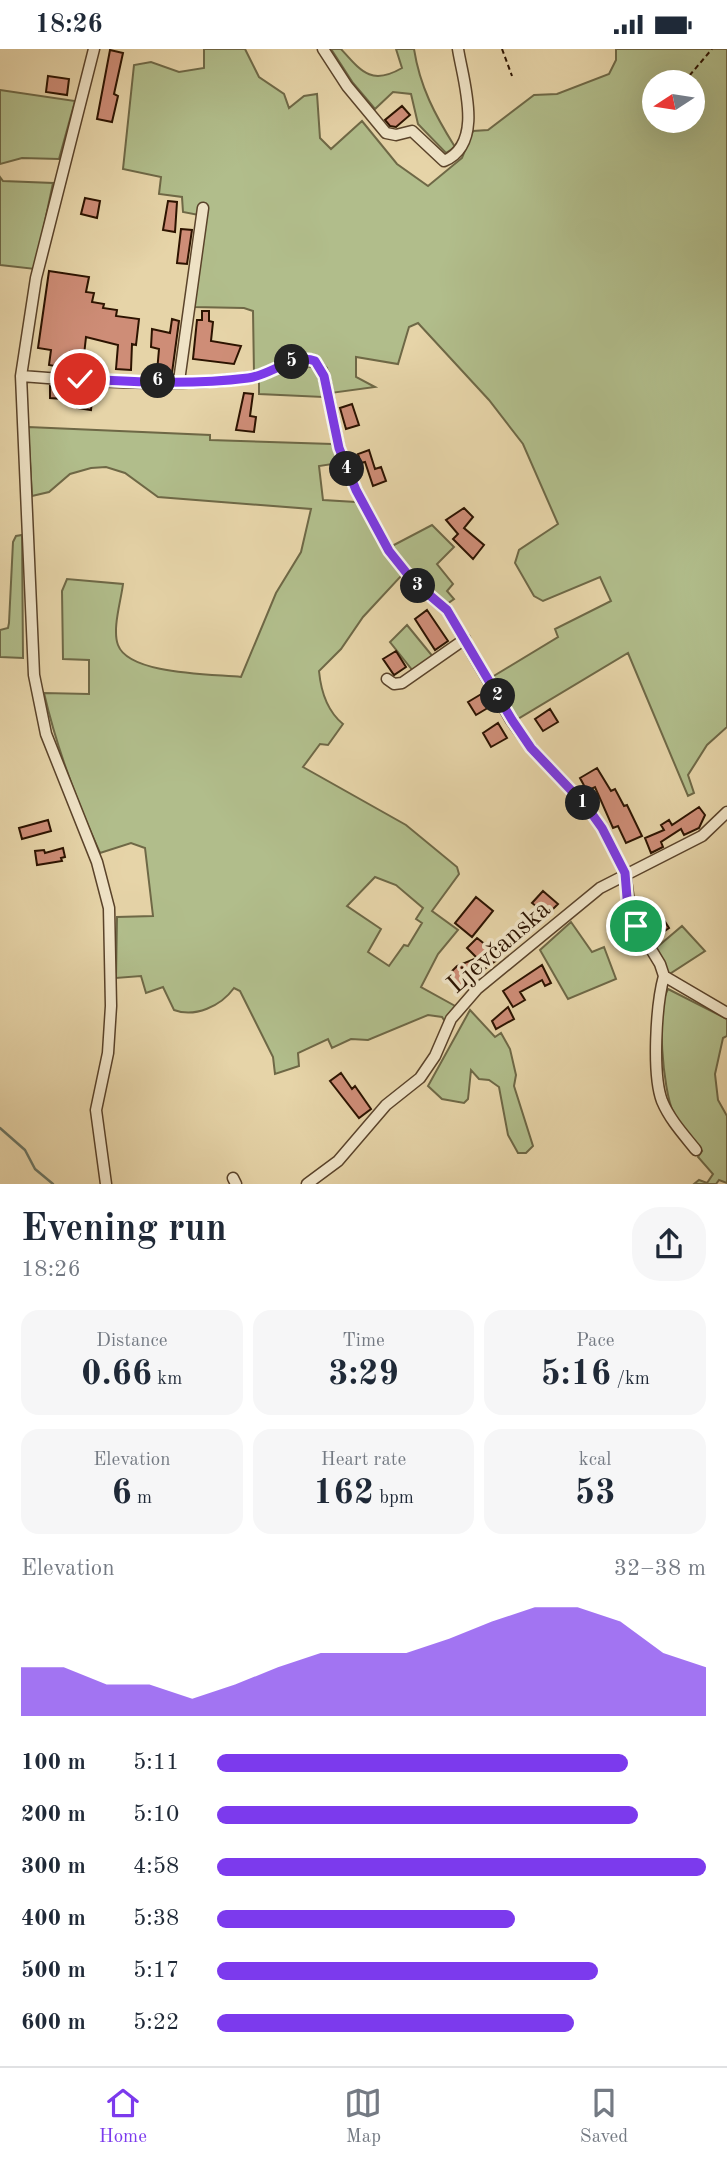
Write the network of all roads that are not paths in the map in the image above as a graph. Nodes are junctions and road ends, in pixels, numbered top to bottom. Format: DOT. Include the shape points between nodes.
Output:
graph roads {
  1 [pos="94,49"];
  2 [pos="323,49"];
  3 [pos="458,49"];
  4 [pos="203,208"];
  5 [pos="21,376"];
  6 [pos="178,381"];
  7 [pos="465,639"];
  8 [pos="387,679"];
  9 [pos="727,812"];
  10 [pos="625,873"];
  11 [pos="664,976"];
  12 [pos="727,1013"];
  13 [pos="696,1150"];
  14 [pos="106,1184"];
  15 [pos="307,1184"];
  1 -- 5 [label="street" via="36,278"];
  2 -- 3 [label="street" via="386,133 412,131 444,161 457,153 469,122"];
  4 -- 6 [label="street"];
  5 -- 6 [label="street"];
  5 -- 14 [label="street" via="34,675 46,734 97,862 109,908 108,1041 96,1110"];
  6 -- 7 [label="street" via="248,378 298,360 315,361 324,376 339,448 379,534 413,581 447,610"];
  7 -- 8 [label="street" via="402,683"];
  7 -- 10 [label="street" via="531,748 587,807"];
  9 -- 10 [label="street, Ljevčanska" via="702,836"];
  10 -- 11 [label="street" via="631,916"];
  10 -- 15 [label="street, Ljevčanska" via="600,888 477,989 451,1019 425,1072 386,1105 338,1161"];
  11 -- 12 [label="street"];
  11 -- 13 [label="street" via="657,1071 661,1097 672,1121"];
}
